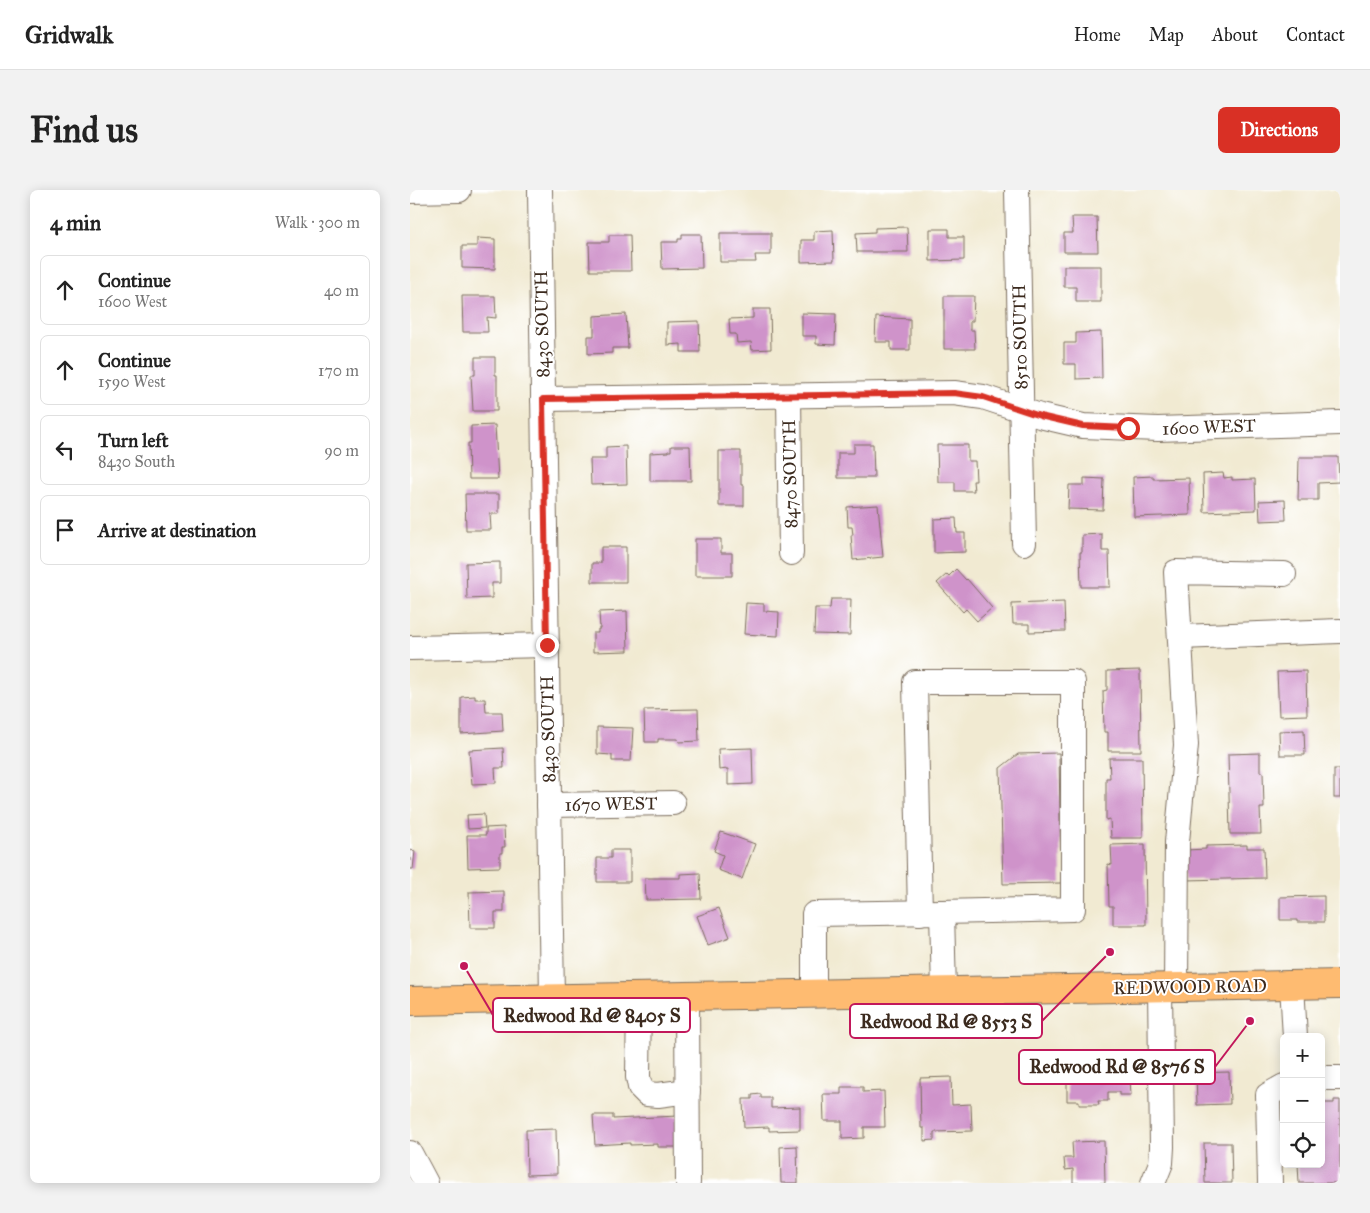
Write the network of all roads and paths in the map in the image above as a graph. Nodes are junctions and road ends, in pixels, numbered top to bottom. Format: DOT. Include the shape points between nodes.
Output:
graph roads {
  1 [pos="459,190"];
  2 [pos="540,190"];
  3 [pos="1017,190"];
  4 [pos="410,191"];
  5 [pos="789,396"];
  6 [pos="543,399"];
  7 [pos="1021,410"];
  8 [pos="1340,423"];
  9 [pos="1024,543"];
  10 [pos="792,553"];
  11 [pos="1284,574"];
  12 [pos="1340,631"];
  13 [pos="1180,638"];
  14 [pos="547,645"];
  15 [pos="410,648"];
  16 [pos="673,803"];
  17 [pos="549,804"];
  18 [pos="931,912"];
  19 [pos="1340,984"];
  20 [pos="1292,985"];
  21 [pos="1168,988"];
  22 [pos="944,992"];
  23 [pos="814,994"];
  24 [pos="687,996"];
  25 [pos="639,997"];
  26 [pos="552,999"];
  27 [pos="410,1001"];
  28 [pos="1295,1033"];
  29 [pos="1325,1078"];
  30 [pos="1340,1078"];
  31 [pos="1280,1088"];
  32 [pos="688,1092"];
  33 [pos="410,1154"];
  34 [pos="426,1183"];
  35 [pos="688,1183"];
  36 [pos="1154,1183"];
  37 [pos="1270,1183"];
  1 -- 4 [label="street"];
  2 -- 6 [label="street, 8430 SOUTH"];
  3 -- 7 [label="street, 8510 SOUTH"];
  5 -- 6 [label="street, 1600 WEST"];
  5 -- 7 [label="street, 1600 WEST" via="954,393 983,397"];
  5 -- 10 [label="street, 8470 SOUTH"];
  6 -- 14 [label="street, 8430 SOUTH"];
  7 -- 8 [label="street, 1600 WEST" via="1083,426 1119,428"];
  7 -- 9 [label="street, 8510 SOUTH"];
  11 -- 13 [label="street" via="1176,572"];
  12 -- 13 [label="street"];
  13 -- 21 [label="street" via="1186,745"];
  14 -- 15 [label="street"];
  14 -- 17 [label="street, 8430 SOUTH"];
  16 -- 17 [label="street, 1670 WEST"];
  17 -- 26 [label="street, 8430 SOUTH"];
  18 -- 18 [label="street" via="915,682 1072,682 1073,909"];
  18 -- 22 [label="street"];
  18 -- 23 [label="street" via="814,914"];
  19 -- 20 [label="main road, REDWOOD ROAD"];
  20 -- 21 [label="main road, REDWOOD ROAD"];
  20 -- 28 [label="street"];
  21 -- 22 [label="main road, REDWOOD ROAD"];
  21 -- 36 [label="street" via="1161,1163"];
  22 -- 23 [label="main road, REDWOOD ROAD"];
  23 -- 24 [label="main road, REDWOOD ROAD"];
  24 -- 25 [label="main road, REDWOOD ROAD"];
  24 -- 32 [label="street"];
  25 -- 26 [label="main road, REDWOOD ROAD"];
  25 -- 32 [label="street" via="640,1087 647,1094"];
  26 -- 27 [label="main road, REDWOOD ROAD"];
  29 -- 30 [label="street"];
  31 -- 37 [label="street" via="1268,1096"];
  32 -- 35 [label="street"];
  33 -- 34 [label="street"];
}
